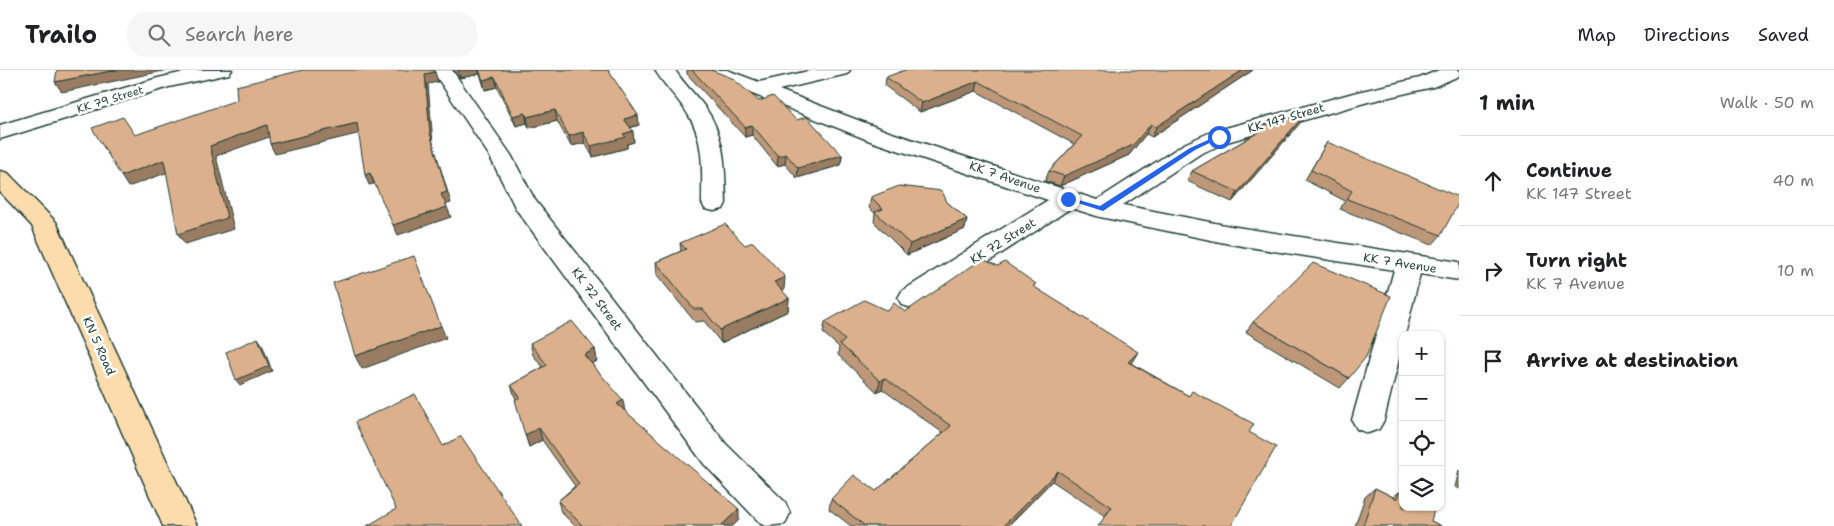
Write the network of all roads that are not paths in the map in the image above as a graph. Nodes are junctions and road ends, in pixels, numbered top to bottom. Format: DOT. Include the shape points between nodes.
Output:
graph roads {
  1 [pos="222,70"];
  2 [pos="442,70"];
  3 [pos="665,70"];
  4 [pos="709,70"];
  5 [pos="840,70"];
  6 [pos="1457,70"];
  7 [pos="757,89"];
  8 [pos="0,132"];
  9 [pos="0,178"];
  10 [pos="1068,199"];
  11 [pos="714,203"];
  12 [pos="1100,209"];
  13 [pos="1409,265"];
  14 [pos="1459,271"];
  15 [pos="912,298"];
  16 [pos="1368,420"];
  17 [pos="773,513"];
  18 [pos="180,526"];
  1 -- 8 [label="street, KK 79 Street" via="165,82"];
  2 -- 17 [label="street, KK 72 Street" via="500,155 525,203 715,454"];
  3 -- 11 [label="street" via="700,116 709,135 713,149"];
  4 -- 7 [label="street, KK 7 Avenue"];
  5 -- 7 [label="street"];
  6 -- 12 [label="street, KK 147 Street" via="1426,83 1364,96 1219,137 1192,149"];
  7 -- 10 [label="street, KK 7 Avenue" via="881,137"];
  9 -- 18 [label="main road, KN 5 Road" via="43,222"];
  10 -- 12 [label="street, KK 7 Avenue"];
  10 -- 15 [label="street, KK 72 Street"];
  12 -- 13 [label="street, KK 7 Avenue"];
  13 -- 14 [label="street, KK 7 Avenue"];
  13 -- 16 [label="street"];
}
